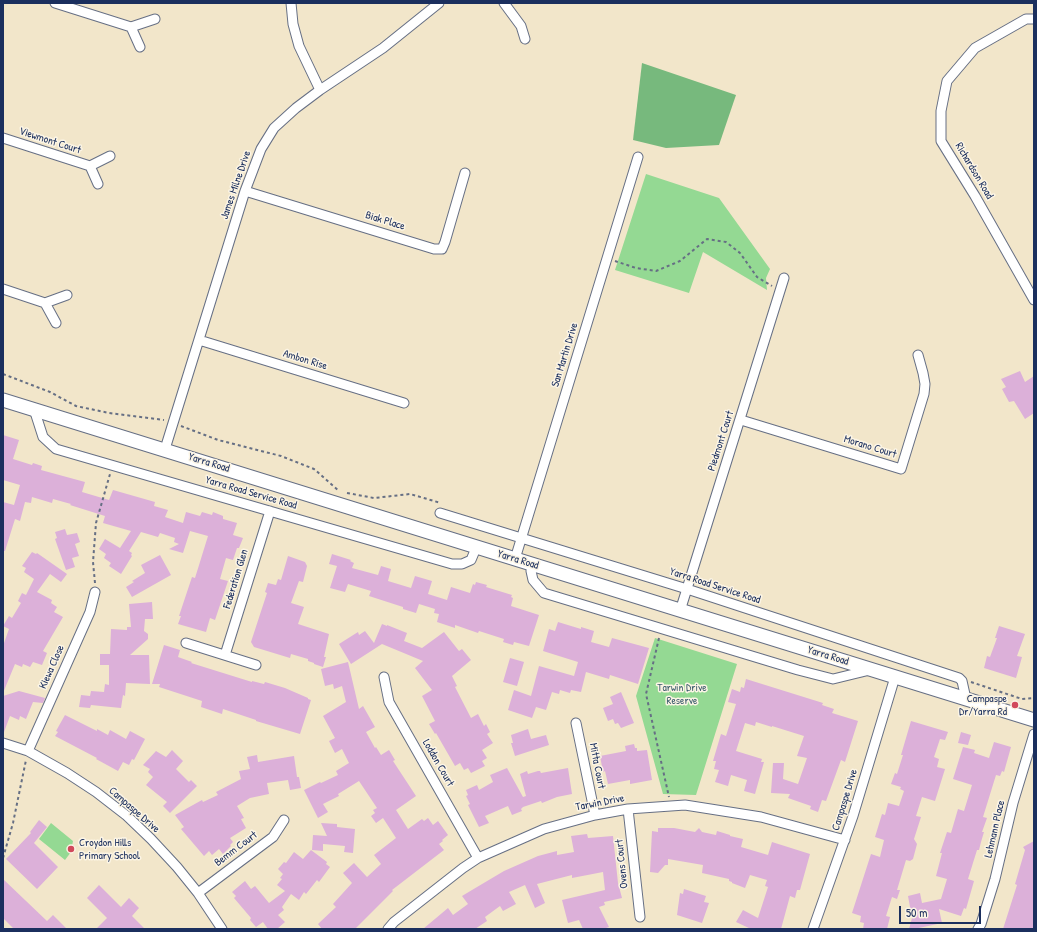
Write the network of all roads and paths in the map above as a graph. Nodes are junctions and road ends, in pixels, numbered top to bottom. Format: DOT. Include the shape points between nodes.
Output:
graph roads {
  1 [pos="55,3"];
  2 [pos="291,3"];
  3 [pos="439,3"];
  4 [pos="504,3"];
  5 [pos="1034,18"];
  6 [pos="155,19"];
  7 [pos="131,27"];
  8 [pos="525,39"];
  9 [pos="140,47"];
  10 [pos="320,90"];
  11 [pos="3,138"];
  12 [pos="110,156"];
  13 [pos="638,157"];
  14 [pos="90,166"];
  15 [pos="465,173"];
  16 [pos="98,184"];
  17 [pos="245,191"];
  18 [pos="607,258"];
  19 [pos="784,278"];
  20 [pos="3,290"];
  21 [pos="780,291"];
  22 [pos="68,294"];
  23 [pos="1034,300"];
  24 [pos="46,302"];
  25 [pos="56,323"];
  26 [pos="199,340"];
  27 [pos="918,355"];
  28 [pos="3,374"];
  29 [pos="3,400"];
  30 [pos="404,403"];
  31 [pos="34,409"];
  32 [pos="741,420"];
  33 [pos="173,422"];
  34 [pos="164,450"];
  35 [pos="113,465"];
  36 [pos="340,492"];
  37 [pos="347,493"];
  38 [pos="445,504"];
  39 [pos="270,511"];
  40 [pos="440,513"];
  41 [pos="521,539"];
  42 [pos="476,548"];
  43 [pos="515,559"];
  44 [pos="532,564"];
  45 [pos="687,589"];
  46 [pos="95,592"];
  47 [pos="680,611"];
  48 [pos="661,628"];
  49 [pos="186,643"];
  50 [pos="225,655"];
  51 [pos="256,665"];
  52 [pos="870,670"];
  53 [pos="895,677"];
  54 [pos="384,678"];
  55 [pos="959,678"];
  56 [pos="1034,698"];
  57 [pos="966,700"];
  58 [pos="1034,720"];
  59 [pos="576,723"];
  60 [pos="1034,734"];
  61 [pos="3,743"];
  62 [pos="28,751"];
  63 [pos="671,806"];
  64 [pos="628,809"];
  65 [pos="595,815"];
  66 [pos="284,820"];
  67 [pos="845,840"];
  68 [pos="3,858"];
  69 [pos="478,858"];
  70 [pos="198,893"];
  71 [pos="640,917"];
  72 [pos="222,929"];
  73 [pos="388,929"];
  74 [pos="813,929"];
  75 [pos="978,929"];
  1 -- 7 [label="street"];
  2 -- 10 [label="street" via="299,46"];
  3 -- 10 [label="street, James Milne Drive" via="383,48"];
  4 -- 8 [label="street" via="521,26"];
  5 -- 23 [label="street, Richardson Road" via="1026,19 975,48 947,81 941,110 941,141"];
  6 -- 7 [label="street"];
  7 -- 9 [label="street"];
  10 -- 17 [label="street, James Milne Drive" via="274,128 261,149"];
  11 -- 14 [label="street, Viewmont Court"];
  12 -- 14 [label="street, Viewmont Court"];
  13 -- 18 [label="street, San Martin Drive"];
  14 -- 16 [label="street, Viewmont Court"];
  15 -- 17 [label="street, Biak Place" via="445,242 442,248 434,249"];
  17 -- 26 [label="street, James Milne Drive"];
  18 -- 21 [label="path" via="636,268 656,271 680,261 707,239 726,242 740,253 757,277"];
  18 -- 41 [label="street, San Martin Drive"];
  19 -- 21 [label="street, Piedmont Court"];
  20 -- 24 [label="street"];
  21 -- 32 [label="street, Piedmont Court"];
  22 -- 24 [label="street"];
  24 -- 25 [label="street"];
  26 -- 30 [label="street, Ambon Rise"];
  26 -- 33 [label="street, James Milne Drive"];
  27 -- 32 [label="street, Morano Court" via="925,384 924,394 901,469"];
  28 -- 33 [label="path" via="50,392 76,406"];
  29 -- 31 [label="main road, Yarra Road"];
  31 -- 34 [label="main road, Yarra Road"];
  31 -- 35 [label="street, Yarra Road Service Road" via="43,437 56,449"];
  32 -- 45 [label="street, Piedmont Court"];
  33 -- 34 [label="street, James Milne Drive"];
  33 -- 36 [label="path" via="218,440 281,456 314,469"];
  34 -- 42 [label="main road, Yarra Road"];
  35 -- 39 [label="street, Yarra Road Service Road"];
  35 -- 46 [label="path" via="96,523 93,562"];
  37 -- 38 [label="path" via="374,498 410,494"];
  39 -- 42 [label="street, Yarra Road Service Road" via="452,564 462,564 471,560"];
  39 -- 50 [label="street, Federation Glen"];
  40 -- 41 [label="street, Yarra Road Service Road"];
  41 -- 43 [label="street, San Martin Drive"];
  41 -- 45 [label="street, Yarra Road Service Road"];
  42 -- 43 [label="main road, Yarra Road"];
  43 -- 44 [label="main road, Yarra Road"];
  44 -- 47 [label="main road, Yarra Road"];
  44 -- 48 [label="street" via="533,580 544,593"];
  45 -- 47 [label="street, Piedmont Court"];
  45 -- 55 [label="street, Yarra Road Service Road"];
  46 -- 62 [label="street, Kiewa Close" via="90,612"];
  47 -- 52 [label="main road, Yarra Road"];
  48 -- 52 [label="street" via="833,679"];
  48 -- 63 [label="path" via="646,694"];
  49 -- 50 [label="street"];
  50 -- 51 [label="street"];
  52 -- 53 [label="main road, Yarra Road"];
  53 -- 57 [label="main road, Yarra Road"];
  53 -- 67 [label="street, Campaspe Drive"];
  54 -- 69 [label="street, Loddon Court" via="389,702"];
  55 -- 56 [label="path" via="1022,699"];
  55 -- 57 [label="street"];
  57 -- 58 [label="main road, Yarra Road"];
  59 -- 65 [label="street, Mitta Court"];
  60 -- 75 [label="street, Lehmann Place" via="1013,803 995,879"];
  61 -- 62 [label="street, Campaspe Drive"];
  62 -- 68 [label="path"];
  62 -- 70 [label="street, Campaspe Drive" via="96,792 127,816 177,867"];
  63 -- 64 [label="street, Tarwin Drive"];
  63 -- 67 [label="street, Tarwin Drive" via="685,805 761,817"];
  64 -- 65 [label="street, Tarwin Drive"];
  64 -- 71 [label="street, Ovens Court"];
  65 -- 69 [label="street, Tarwin Drive" via="544,829"];
  66 -- 70 [label="street, Bemm Court" via="273,837"];
  67 -- 74 [label="street, Campaspe Drive"];
  69 -- 73 [label="street, Tarwin Drive"];
  70 -- 72 [label="street, Campaspe Drive"];
}
